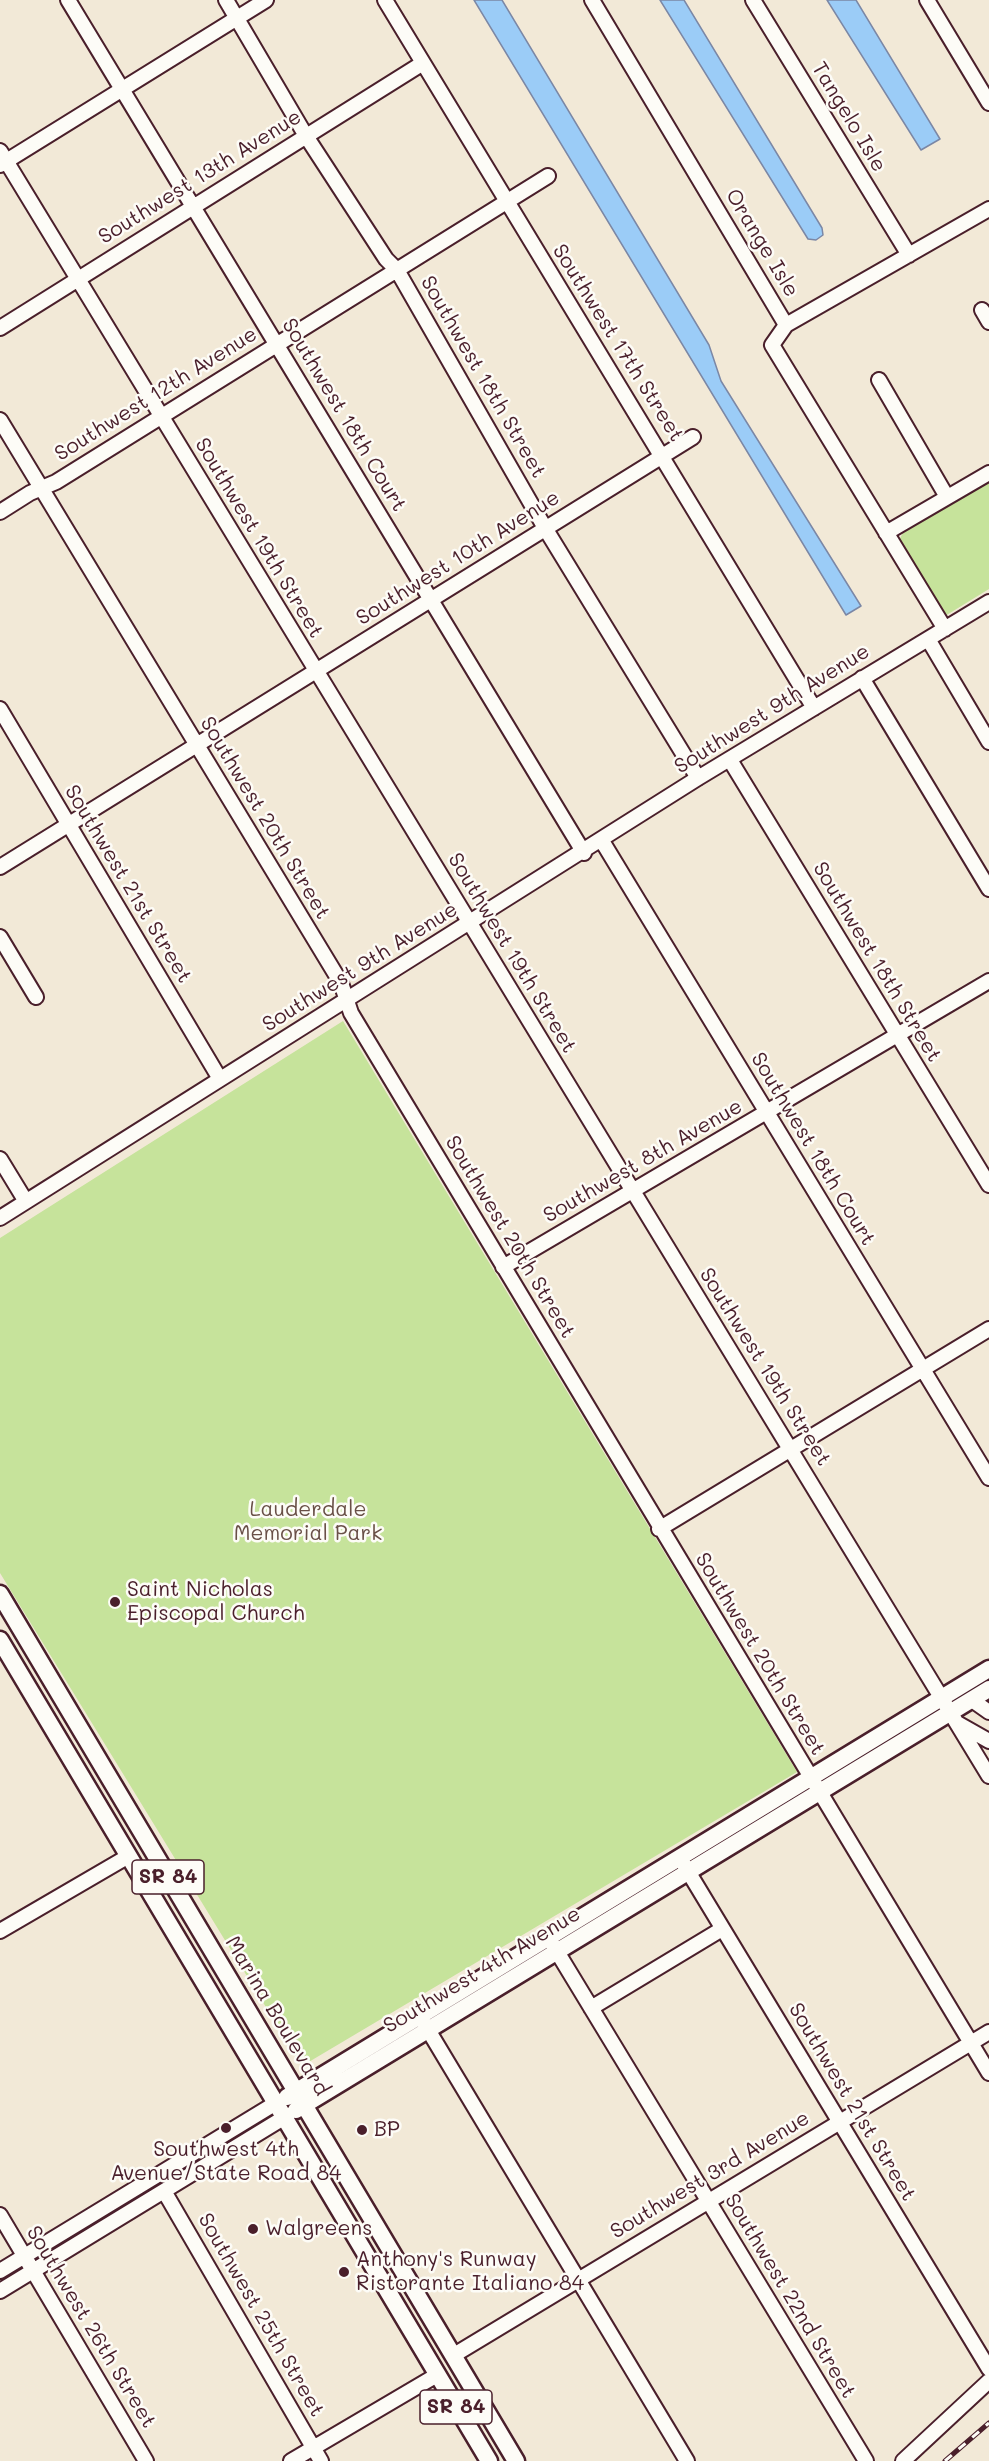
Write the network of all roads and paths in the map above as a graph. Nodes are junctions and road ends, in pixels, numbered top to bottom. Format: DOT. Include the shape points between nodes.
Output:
graph roads {
  1 [pos="68,0"];
  2 [pos="225,0"];
  3 [pos="266,0"];
  4 [pos="385,0"];
  5 [pos="592,0"];
  6 [pos="753,0"];
  7 [pos="927,0"];
  8 [pos="236,18"];
  9 [pos="423,63"];
  10 [pos="122,90"];
  11 [pos="989,103"];
  12 [pos="306,136"];
  13 [pos="2,159"];
  14 [pos="548,176"];
  15 [pos="506,202"];
  16 [pos="192,208"];
  17 [pos="989,209"];
  18 [pos="909,255"];
  19 [pos="397,270"];
  20 [pos="78,279"];
  21 [pos="786,325"];
  22 [pos="0,328"];
  23 [pos="276,344"];
  24 [pos="879,380"];
  25 [pos="161,416"];
  26 [pos="0,420"];
  27 [pos="693,437"];
  28 [pos="662,454"];
  29 [pos="989,473"];
  30 [pos="41,488"];
  31 [pos="947,497"];
  32 [pos="0,512"];
  33 [pos="545,528"];
  34 [pos="886,533"];
  35 [pos="430,600"];
  36 [pos="989,602"];
  37 [pos="945,629"];
  38 [pos="928,639"];
  39 [pos="316,672"];
  40 [pos="862,678"];
  41 [pos="814,708"];
  42 [pos="0,709"];
  43 [pos="989,742"];
  44 [pos="197,746"];
  45 [pos="730,760"];
  46 [pos="698,778"];
  47 [pos="69,825"];
  48 [pos="602,841"];
  49 [pos="584,852"];
  50 [pos="0,867"];
  51 [pos="989,889"];
  52 [pos="469,923"];
  53 [pos="0,937"];
  54 [pos="989,981"];
  55 [pos="36,997"];
  56 [pos="347,1000"];
  57 [pos="897,1036"];
  58 [pos="220,1079"];
  59 [pos="767,1113"];
  60 [pos="0,1158"];
  61 [pos="989,1185"];
  62 [pos="632,1191"];
  63 [pos="25,1200"];
  64 [pos="0,1218"];
  65 [pos="503,1268"];
  66 [pos="989,1329"];
  67 [pos="923,1370"];
  68 [pos="791,1449"];
  69 [pos="989,1478"];
  70 [pos="660,1529"];
  71 [pos="3,1601"];
  72 [pos="0,1640"];
  73 [pos="989,1669"];
  74 [pos="989,1689"];
  75 [pos="942,1697"];
  76 [pos="972,1700"];
  77 [pos="989,1712"];
  78 [pos="955,1718"];
  79 [pos="989,1741"];
  80 [pos="989,1776"];
  81 [pos="814,1784"];
  82 [pos="679,1856"];
  83 [pos="127,1857"];
  84 [pos="688,1872"];
  85 [pos="722,1929"];
  86 [pos="0,1931"];
  87 [pos="548,1936"];
  88 [pos="557,1951"];
  89 [pos="591,2008"];
  90 [pos="424,2022"];
  91 [pos="989,2032"];
  92 [pos="970,2043"];
  93 [pos="989,2073"];
  94 [pos="300,2098"];
  95 [pos="280,2110"];
  96 [pos="839,2122"];
  97 [pos="164,2191"];
  98 [pos="708,2202"];
  99 [pos="0,2215"];
  100 [pos="25,2256"];
  101 [pos="0,2271"];
  102 [pos="34,2271"];
  103 [pos="578,2279"];
  104 [pos="0,2291"];
  105 [pos="424,2353"];
  106 [pos="454,2355"];
  107 [pos="989,2369"];
  108 [pos="437,2375"];
  109 [pos="468,2378"];
  110 [pos="989,2381"];
  111 [pos="313,2448"];
  112 [pos="146,2461"];
  113 [pos="291,2461"];
  114 [pos="321,2461"];
  115 [pos="489,2461"];
  116 [pos="516,2461"];
  117 [pos="687,2461"];
  118 [pos="866,2461"];
  119 [pos="903,2461"];
  1 -- 10 [label="street, Southwest 18th Court"];
  2 -- 8 [label="street, Southwest 18th Street"];
  3 -- 8 [label="street"];
  4 -- 9 [label="street, Southwest 17th Street"];
  5 -- 21 [label="street, Orange Isle"];
  6 -- 18 [label="street, Tangelo Isle"];
  7 -- 11 [label="street"];
  8 -- 10 [label="street"];
  8 -- 12 [label="street, Southwest 18th Street"];
  9 -- 12 [label="street, Southwest 13th Avenue"];
  9 -- 15 [label="street, Southwest 17th Street"];
  10 -- 13 [label="street"];
  10 -- 16 [label="street, Southwest 18th Court"];
  12 -- 16 [label="street, Southwest 13th Avenue"];
  12 -- 19 [label="street, Southwest 18th Street"];
  13 -- 20 [label="street, Southwest 19th Street"];
  14 -- 15 [label="street, Southwest 12th Avenue"];
  15 -- 19 [label="street, Southwest 12th Avenue"];
  15 -- 28 [label="street, Southwest 17th Street"];
  16 -- 20 [label="street, Southwest 13th Avenue"];
  16 -- 23 [label="street, Southwest 18th Court"];
  17 -- 18 [label="street"];
  18 -- 21 [label="street"];
  19 -- 23 [label="street, Southwest 12th Avenue"];
  19 -- 33 [label="street, Southwest 18th Street"];
  20 -- 22 [label="street, Southwest 13th Avenue"];
  20 -- 25 [label="street, Southwest 19th Street"];
  21 -- 34 [label="street, Orange Isle" via="772,345"];
  23 -- 25 [label="street, Southwest 12th Avenue"];
  23 -- 35 [label="street, Southwest 18th Court"];
  24 -- 31 [label="street"];
  25 -- 30 [label="street, Southwest 12th Avenue"];
  25 -- 39 [label="street, Southwest 19th Street"];
  26 -- 30 [label="street, Southwest 20th Street"];
  27 -- 28 [label="street, Southwest 10th Avenue"];
  28 -- 33 [label="street, Southwest 10th Avenue"];
  28 -- 41 [label="street, Southwest 17th Street"];
  29 -- 31 [label="street"];
  30 -- 32 [label="street, Southwest 12th Avenue"];
  30 -- 44 [label="street, Southwest 20th Street"];
  31 -- 34 [label="street"];
  33 -- 35 [label="street, Southwest 10th Avenue"];
  33 -- 46 [label="street, Southwest 18th Street"];
  34 -- 37 [label="street, Orange Isle"];
  35 -- 39 [label="street, Southwest 10th Avenue"];
  35 -- 49 [label="street, Southwest 18th Court"];
  36 -- 37 [label="street, Southwest 9th Avenue"];
  37 -- 38 [label="street, Southwest 9th Avenue"];
  38 -- 40 [label="street, Southwest 9th Avenue"];
  38 -- 43 [label="street"];
  39 -- 44 [label="street, Southwest 10th Avenue"];
  39 -- 52 [label="street, Southwest 19th Street"];
  40 -- 41 [label="street, Southwest 9th Avenue"];
  40 -- 51 [label="street"];
  41 -- 45 [label="street, Southwest 9th Avenue"];
  42 -- 47 [label="street, Southwest 21st Street"];
  44 -- 47 [label="street, Southwest 10th Avenue"];
  44 -- 56 [label="street, Southwest 20th Street" via="341,983"];
  45 -- 46 [label="street, Southwest 9th Avenue"];
  45 -- 57 [label="street, Southwest 18th Street"];
  46 -- 48 [label="street, Southwest 9th Avenue"];
  47 -- 50 [label="street, Southwest 10th Avenue"];
  47 -- 58 [label="street, Southwest 21st Street"];
  48 -- 49 [label="street, Southwest 9th Avenue"];
  48 -- 59 [label="street, Southwest 18th Court"];
  49 -- 52 [label="street, Southwest 9th Avenue"];
  52 -- 56 [label="street, Southwest 9th Avenue"];
  52 -- 62 [label="street, Southwest 19th Street"];
  53 -- 55 [label="street"];
  54 -- 57 [label="street, Southwest 8th Avenue"];
  56 -- 58 [label="street, Southwest 9th Avenue"];
  56 -- 65 [label="street, Southwest 20th Street" via="351,1013"];
  57 -- 59 [label="street, Southwest 8th Avenue"];
  57 -- 61 [label="street, Southwest 18th Street"];
  58 -- 63 [label="street, Southwest 9th Avenue"];
  59 -- 62 [label="street, Southwest 8th Avenue"];
  59 -- 67 [label="street, Southwest 18th Court"];
  60 -- 63 [label="street"];
  62 -- 65 [label="street, Southwest 8th Avenue"];
  62 -- 68 [label="street, Southwest 19th Street"];
  63 -- 64 [label="street, Southwest 9th Avenue"];
  65 -- 70 [label="street, Southwest 20th Street"];
  66 -- 67 [label="street"];
  67 -- 68 [label="street"];
  67 -- 69 [label="street, Southwest 18th Court"];
  68 -- 70 [label="street"];
  68 -- 75 [label="street, Southwest 19th Street"];
  70 -- 81 [label="street, Southwest 20th Street"];
  71 -- 94 [label="main road, Marina Boulevard / SR 84"];
  72 -- 83 [label="main road, SR 84"];
  73 -- 75 [label="main road, Southwest 4th Avenue"];
  74 -- 76 [label="main road, Southwest 4th Avenue"];
  75 -- 78 [label="street, Southwest 19th Street"];
  75 -- 81 [label="main road, Southwest 4th Avenue"];
  76 -- 77 [label="street"];
  76 -- 78 [label="main road, Southwest 4th Avenue"];
  78 -- 79 [label="street"];
  78 -- 80 [label="street, Southwest 19th Street"];
  78 -- 81 [label="main road, Southwest 4th Avenue"];
  81 -- 82 [label="main road, Southwest 4th Avenue"];
  81 -- 84 [label="main road, Southwest 4th Avenue"];
  81 -- 92 [label="street, Southwest 20th Street"];
  82 -- 84 [label="street, Southwest 21st Street"];
  82 -- 87 [label="main road, Southwest 4th Avenue"];
  83 -- 86 [label="street"];
  83 -- 95 [label="main road, SR 84"];
  84 -- 85 [label="street, Southwest 21st Street"];
  84 -- 88 [label="main road, Southwest 4th Avenue"];
  85 -- 89 [label="street"];
  85 -- 96 [label="street, Southwest 21st Street"];
  87 -- 88 [label="street, Southwest 22nd Street"];
  87 -- 90 [label="main road, Southwest 4th Avenue"];
  88 -- 89 [label="street, Southwest 22nd Street"];
  88 -- 90 [label="main road, Southwest 4th Avenue"];
  89 -- 98 [label="street, Southwest 22nd Street"];
  90 -- 94 [label="main road, Southwest 4th Avenue"];
  90 -- 103 [label="street"];
  91 -- 92 [label="street, Southwest 3rd Avenue"];
  92 -- 93 [label="street, Southwest 20th Street"];
  92 -- 96 [label="street, Southwest 3rd Avenue"];
  94 -- 95 [label="main road, Southwest 4th Avenue"];
  94 -- 106 [label="main road, Marina Boulevard / SR 84"];
  95 -- 97 [label="street, Southwest 4th Avenue"];
  95 -- 100 [label="street, Southwest 4th Avenue"];
  95 -- 105 [label="main road, SR 84"];
  96 -- 98 [label="street, Southwest 3rd Avenue"];
  96 -- 107 [label="street, Southwest 21st Street"];
  97 -- 102 [label="street, Southwest 4th Avenue"];
  97 -- 111 [label="street, Southwest 25th Street"];
  98 -- 103 [label="street, Southwest 3rd Avenue"];
  98 -- 118 [label="street, Southwest 22nd Street"];
  99 -- 100 [label="street, Southwest 26th Street"];
  100 -- 101 [label="street, Southwest 4th Avenue"];
  100 -- 102 [label="street, Southwest 26th Street"];
  102 -- 104 [label="street, Southwest 4th Avenue"];
  102 -- 112 [label="street, Southwest 26th Street"];
  103 -- 106 [label="street, Southwest 3rd Avenue"];
  103 -- 117 [label="street"];
  105 -- 106 [label="main road"];
  105 -- 108 [label="main road, SR 84"];
  106 -- 109 [label="main road, Marina Boulevard / SR 84"];
  108 -- 109 [label="main road"];
  108 -- 111 [label="street"];
  108 -- 115 [label="main road, SR 84"];
  109 -- 116 [label="main road, Marina Boulevard / SR 84"];
  110 -- 119 [label="street"];
  111 -- 113 [label="street"];
  111 -- 114 [label="street, Southwest 25th Street"];
}
